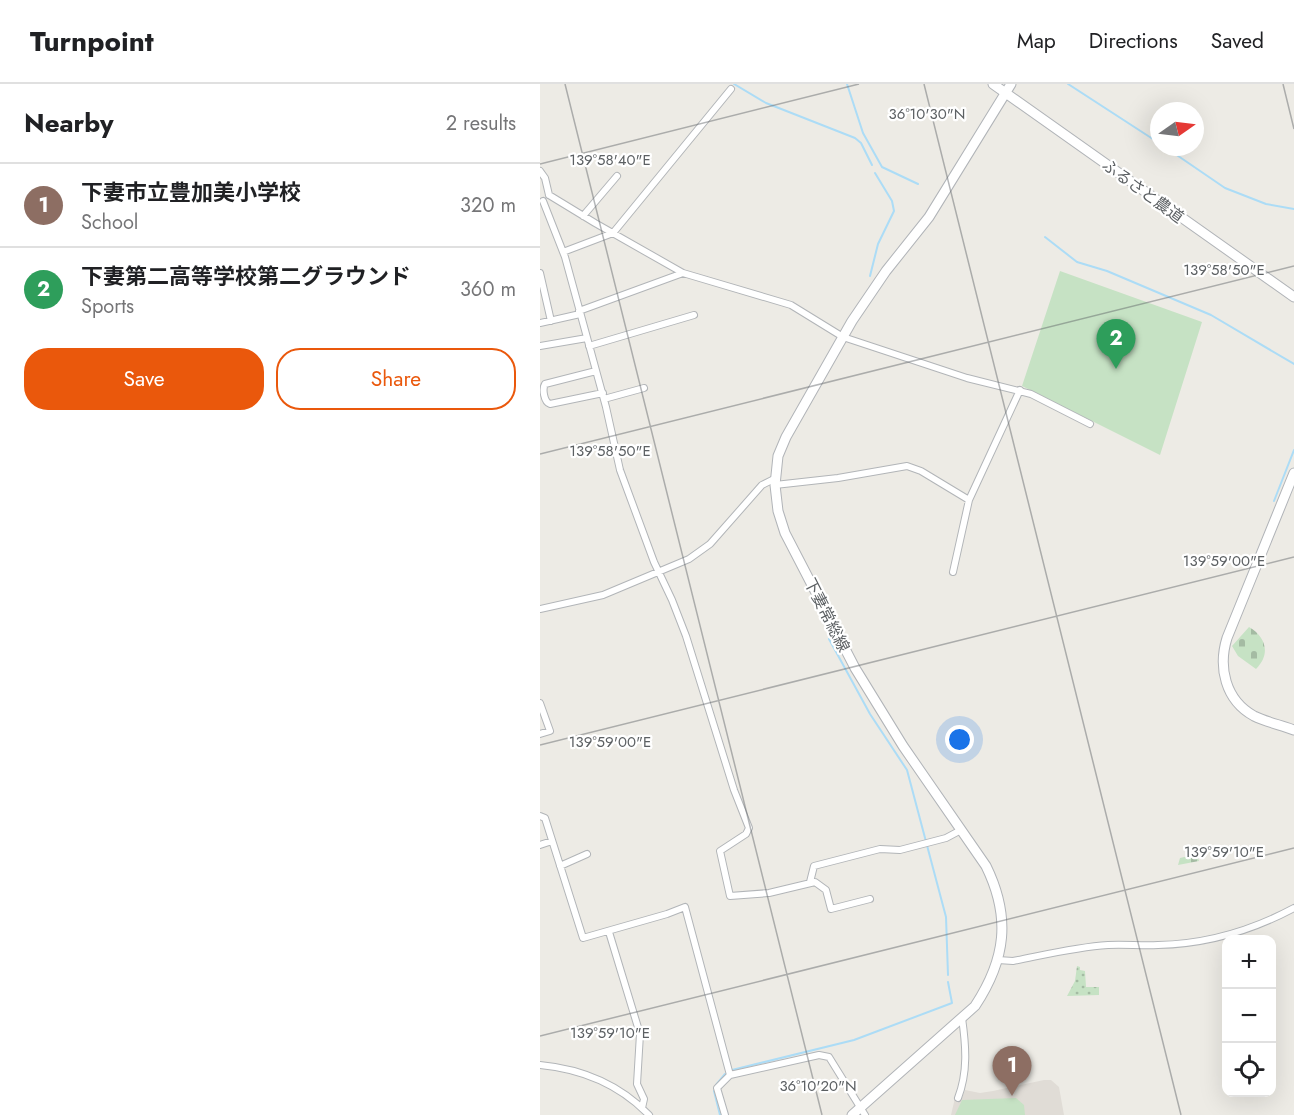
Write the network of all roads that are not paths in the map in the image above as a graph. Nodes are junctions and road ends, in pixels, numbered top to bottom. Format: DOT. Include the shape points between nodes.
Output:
graph roads {
  1 [pos="993,84"];
  2 [pos="1011,84"];
  3 [pos="732,89"];
  4 [pos="1006,93"];
  5 [pos="540,171"];
  6 [pos="617,176"];
  7 [pos="549,195"];
  8 [pos="542,202"];
  9 [pos="583,216"];
  10 [pos="613,233"];
  11 [pos="563,252"];
  12 [pos="540,273"];
  13 [pos="683,273"];
  14 [pos="1294,297"];
  15 [pos="580,313"];
  16 [pos="694,315"];
  17 [pos="551,321"];
  18 [pos="540,323"];
  19 [pos="843,337"];
  20 [pos="587,338"];
  21 [pos="540,346"];
  22 [pos="589,346"];
  23 [pos="597,371"];
  24 [pos="644,388"];
  25 [pos="1020,390"];
  26 [pos="603,396"];
  27 [pos="1090,424"];
  28 [pos="1294,473"];
  29 [pos="775,482"];
  30 [pos="969,500"];
  31 [pos="953,572"];
  32 [pos="659,573"];
  33 [pos="540,609"];
  34 [pos="540,703"];
  35 [pos="1294,729"];
  36 [pos="540,734"];
  37 [pos="540,816"];
  38 [pos="961,830"];
  39 [pos="552,841"];
  40 [pos="540,844"];
  41 [pos="587,854"];
  42 [pos="560,866"];
  43 [pos="810,882"];
  44 [pos="870,899"];
  45 [pos="1294,908"];
  46 [pos="609,932"];
  47 [pos="998,960"];
  48 [pos="962,1018"];
  49 [pos="540,1065"];
  50 [pos="730,1075"];
  51 [pos="958,1098"];
  52 [pos="642,1108"];
  53 [pos="863,1111"];
  54 [pos="650,1115"];
  55 [pos="725,1115"];
  56 [pos="852,1115"];
  1 -- 4 [label="main road, ふるさと農道"];
  2 -- 4 [label="main road, 下妻常総線"];
  3 -- 10 [label="street"];
  4 -- 14 [label="main road, ふるさと農道"];
  4 -- 19 [label="main road, 下妻常総線" via="929,217 886,271"];
  5 -- 7 [label="street"];
  6 -- 9 [label="street"];
  7 -- 8 [label="street"];
  7 -- 9 [label="street"];
  8 -- 11 [label="street"];
  9 -- 10 [label="street"];
  10 -- 11 [label="street"];
  10 -- 13 [label="street"];
  11 -- 15 [label="street"];
  12 -- 17 [label="street"];
  13 -- 15 [label="street"];
  13 -- 19 [label="street" via="791,305"];
  15 -- 17 [label="street"];
  15 -- 20 [label="street"];
  16 -- 22 [label="street"];
  17 -- 18 [label="street"];
  19 -- 25 [label="street" via="967,378"];
  19 -- 29 [label="main road, 下妻常総線" via="791,426 778,456"];
  20 -- 21 [label="street"];
  20 -- 22 [label="street"];
  22 -- 23 [label="street"];
  23 -- 26 [label="street"];
  23 -- 26 [label="street" via="545,384 543,388 550,404"];
  24 -- 26 [label="street"];
  25 -- 27 [label="street"];
  25 -- 30 [label="street"];
  26 -- 32 [label="street" via="620,470"];
  28 -- 35 [label="main road" via="1227,638 1223,660 1228,687 1243,707 1256,717"];
  29 -- 30 [label="street" via="838,478 907,466"];
  29 -- 32 [label="street" via="762,486 710,544"];
  29 -- 38 [label="main road, 下妻常総線" via="783,526 855,668"];
  30 -- 31 [label="street"];
  32 -- 33 [label="street" via="603,596"];
  32 -- 43 [label="street" via="686,636 749,828 720,850 730,896 769,894"];
  34 -- 36 [label="street" via="550,731"];
  37 -- 39 [label="street" via="545,818"];
  38 -- 43 [label="street" via="923,844 894,851 873,850 814,866"];
  38 -- 47 [label="main road, 下妻常総線" via="986,866 998,897 1002,929"];
  39 -- 40 [label="street"];
  39 -- 42 [label="street"];
  41 -- 42 [label="street"];
  42 -- 46 [label="street" via="583,938"];
  43 -- 44 [label="street" via="823,886 831,909"];
  45 -- 47 [label="street" via="1245,931 1196,942 1109,945"];
  46 -- 50 [label="street" via="685,907"];
  46 -- 52 [label="street" via="640,1034 637,1084 644,1099"];
  47 -- 48 [label="main road, 下妻常総線" via="975,1006"];
  48 -- 51 [label="street" via="966,1068"];
  48 -- 53 [label="main road, 下妻常総線"];
  49 -- 52 [label="street" via="599,1079"];
  50 -- 53 [label="street" via="825,1055"];
  50 -- 55 [label="street" via="717,1088"];
  52 -- 54 [label="street"];
  53 -- 56 [label="main road, 下妻常総線"];
}
